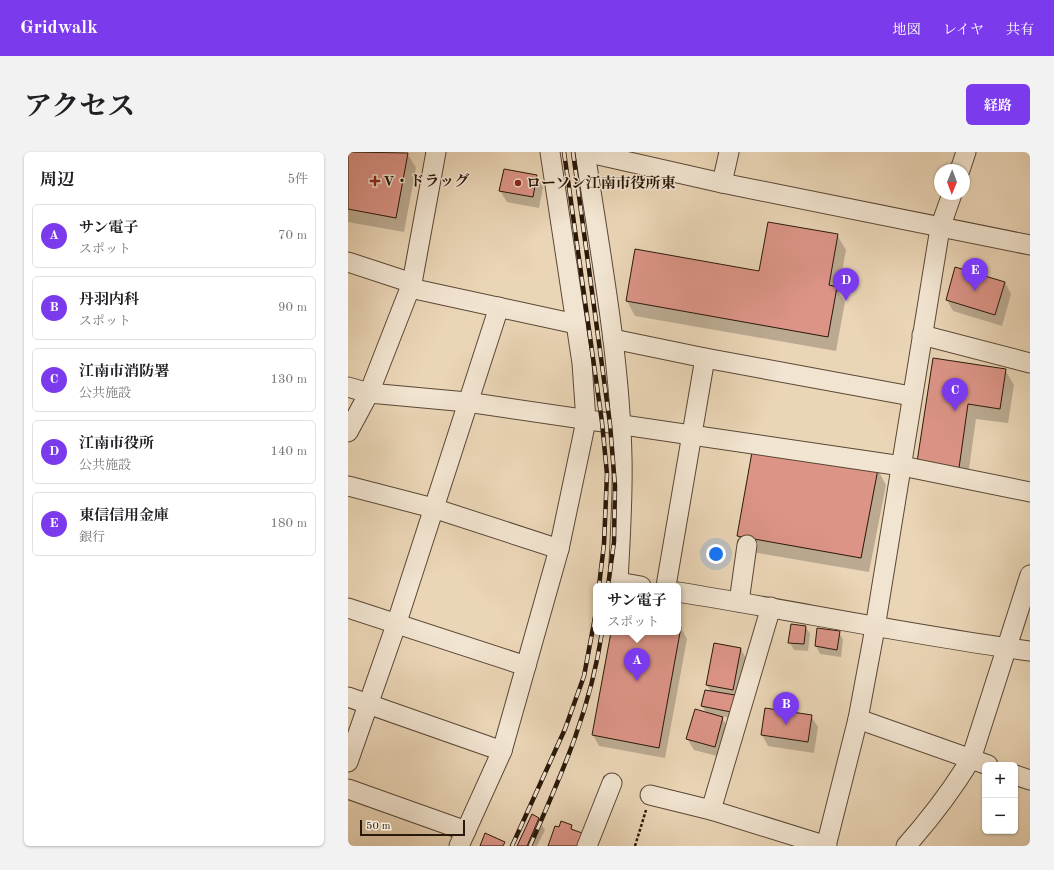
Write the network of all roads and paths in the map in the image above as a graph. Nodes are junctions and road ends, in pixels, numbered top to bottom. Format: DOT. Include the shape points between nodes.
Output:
graph roads {
  1 [pos="436,152"];
  2 [pos="550,152"];
  3 [pos="585,152"];
  4 [pos="729,152"];
  5 [pos="966,152"];
  6 [pos="962,164"];
  7 [pos="722,183"];
  8 [pos="950,200"];
  9 [pos="940,228"];
  10 [pos="1030,245"];
  11 [pos="348,262"];
  12 [pos="411,286"];
  13 [pos="499,307"];
  14 [pos="576,324"];
  15 [pos="922,335"];
  16 [pos="612,339"];
  17 [pos="705,358"];
  18 [pos="1030,363"];
  19 [pos="348,387"];
  20 [pos="369,393"];
  21 [pos="912,396"];
  22 [pos="467,402"];
  23 [pos="586,421"];
  24 [pos="620,424"];
  25 [pos="348,432"];
  26 [pos="692,434"];
  27 [pos="902,466"];
  28 [pos="348,486"];
  29 [pos="1030,492"];
  30 [pos="433,508"];
  31 [pos="748,545"];
  32 [pos="559,549"];
  33 [pos="1030,575"];
  34 [pos="624,583"];
  35 [pos="667,583"];
  36 [pos="681,592"];
  37 [pos="739,602"];
  38 [pos="771,607"];
  39 [pos="348,608"];
  40 [pos="396,625"];
  41 [pos="875,628"];
  42 [pos="1007,648"];
  43 [pos="1030,651"];
  44 [pos="526,666"];
  45 [pos="348,697"];
  46 [pos="368,704"];
  47 [pos="858,719"];
  48 [pos="502,751"];
  49 [pos="348,762"];
  50 [pos="980,762"];
  51 [pos="612,783"];
  52 [pos="348,789"];
  53 [pos="650,795"];
  54 [pos="712,810"];
  55 [pos="462,838"];
  56 [pos="587,846"];
  57 [pos="827,846"];
  58 [pos="906,846"];
  1 -- 12 [label="street"];
  2 -- 14 [label="street"];
  3 -- 7 [label="street"];
  3 -- 16 [label="street"];
  4 -- 7 [label="street"];
  5 -- 6 [label="street"];
  7 -- 9 [label="street"];
  8 -- 9 [label="street"];
  9 -- 10 [label="street"];
  9 -- 15 [label="street"];
  11 -- 12 [label="street"];
  12 -- 13 [label="street"];
  12 -- 20 [label="street"];
  13 -- 14 [label="street"];
  13 -- 22 [label="street"];
  14 -- 23 [label="street"];
  15 -- 18 [label="street"];
  15 -- 21 [label="street"];
  16 -- 17 [label="street"];
  16 -- 24 [label="street"];
  17 -- 21 [label="street"];
  17 -- 26 [label="street"];
  19 -- 20 [label="street"];
  20 -- 22 [label="street"];
  20 -- 25 [label="street"];
  21 -- 27 [label="street"];
  22 -- 23 [label="street"];
  22 -- 30 [label="street"];
  23 -- 24 [label="street"];
  23 -- 32 [label="street"];
  24 -- 26 [label="street"];
  24 -- 34 [label="street" via="622,458 618,582"];
  26 -- 27 [label="street"];
  26 -- 35 [label="street"];
  27 -- 29 [label="street"];
  27 -- 41 [label="street"];
  28 -- 30 [label="street"];
  30 -- 32 [label="street"];
  30 -- 40 [label="street"];
  31 -- 37 [label="street"];
  32 -- 44 [label="street"];
  33 -- 42 [label="street"];
  36 -- 37 [label="street"];
  37 -- 38 [label="street"];
  38 -- 41 [label="street"];
  38 -- 54 [label="street"];
  39 -- 40 [label="street"];
  40 -- 44 [label="street"];
  40 -- 46 [label="street"];
  41 -- 42 [label="street"];
  41 -- 47 [label="street"];
  42 -- 43 [label="street"];
  42 -- 50 [label="street"];
  44 -- 48 [label="street"];
  45 -- 46 [label="street"];
  46 -- 48 [label="street"];
  46 -- 49 [label="street"];
  47 -- 50 [label="street"];
  47 -- 57 [label="street"];
  48 -- 55 [label="street"];
  50 -- 58 [label="street" via="953,788"];
  51 -- 56 [label="street"];
  52 -- 55 [label="street"];
  53 -- 54 [label="street"];
  54 -- 57 [label="street"];
}
